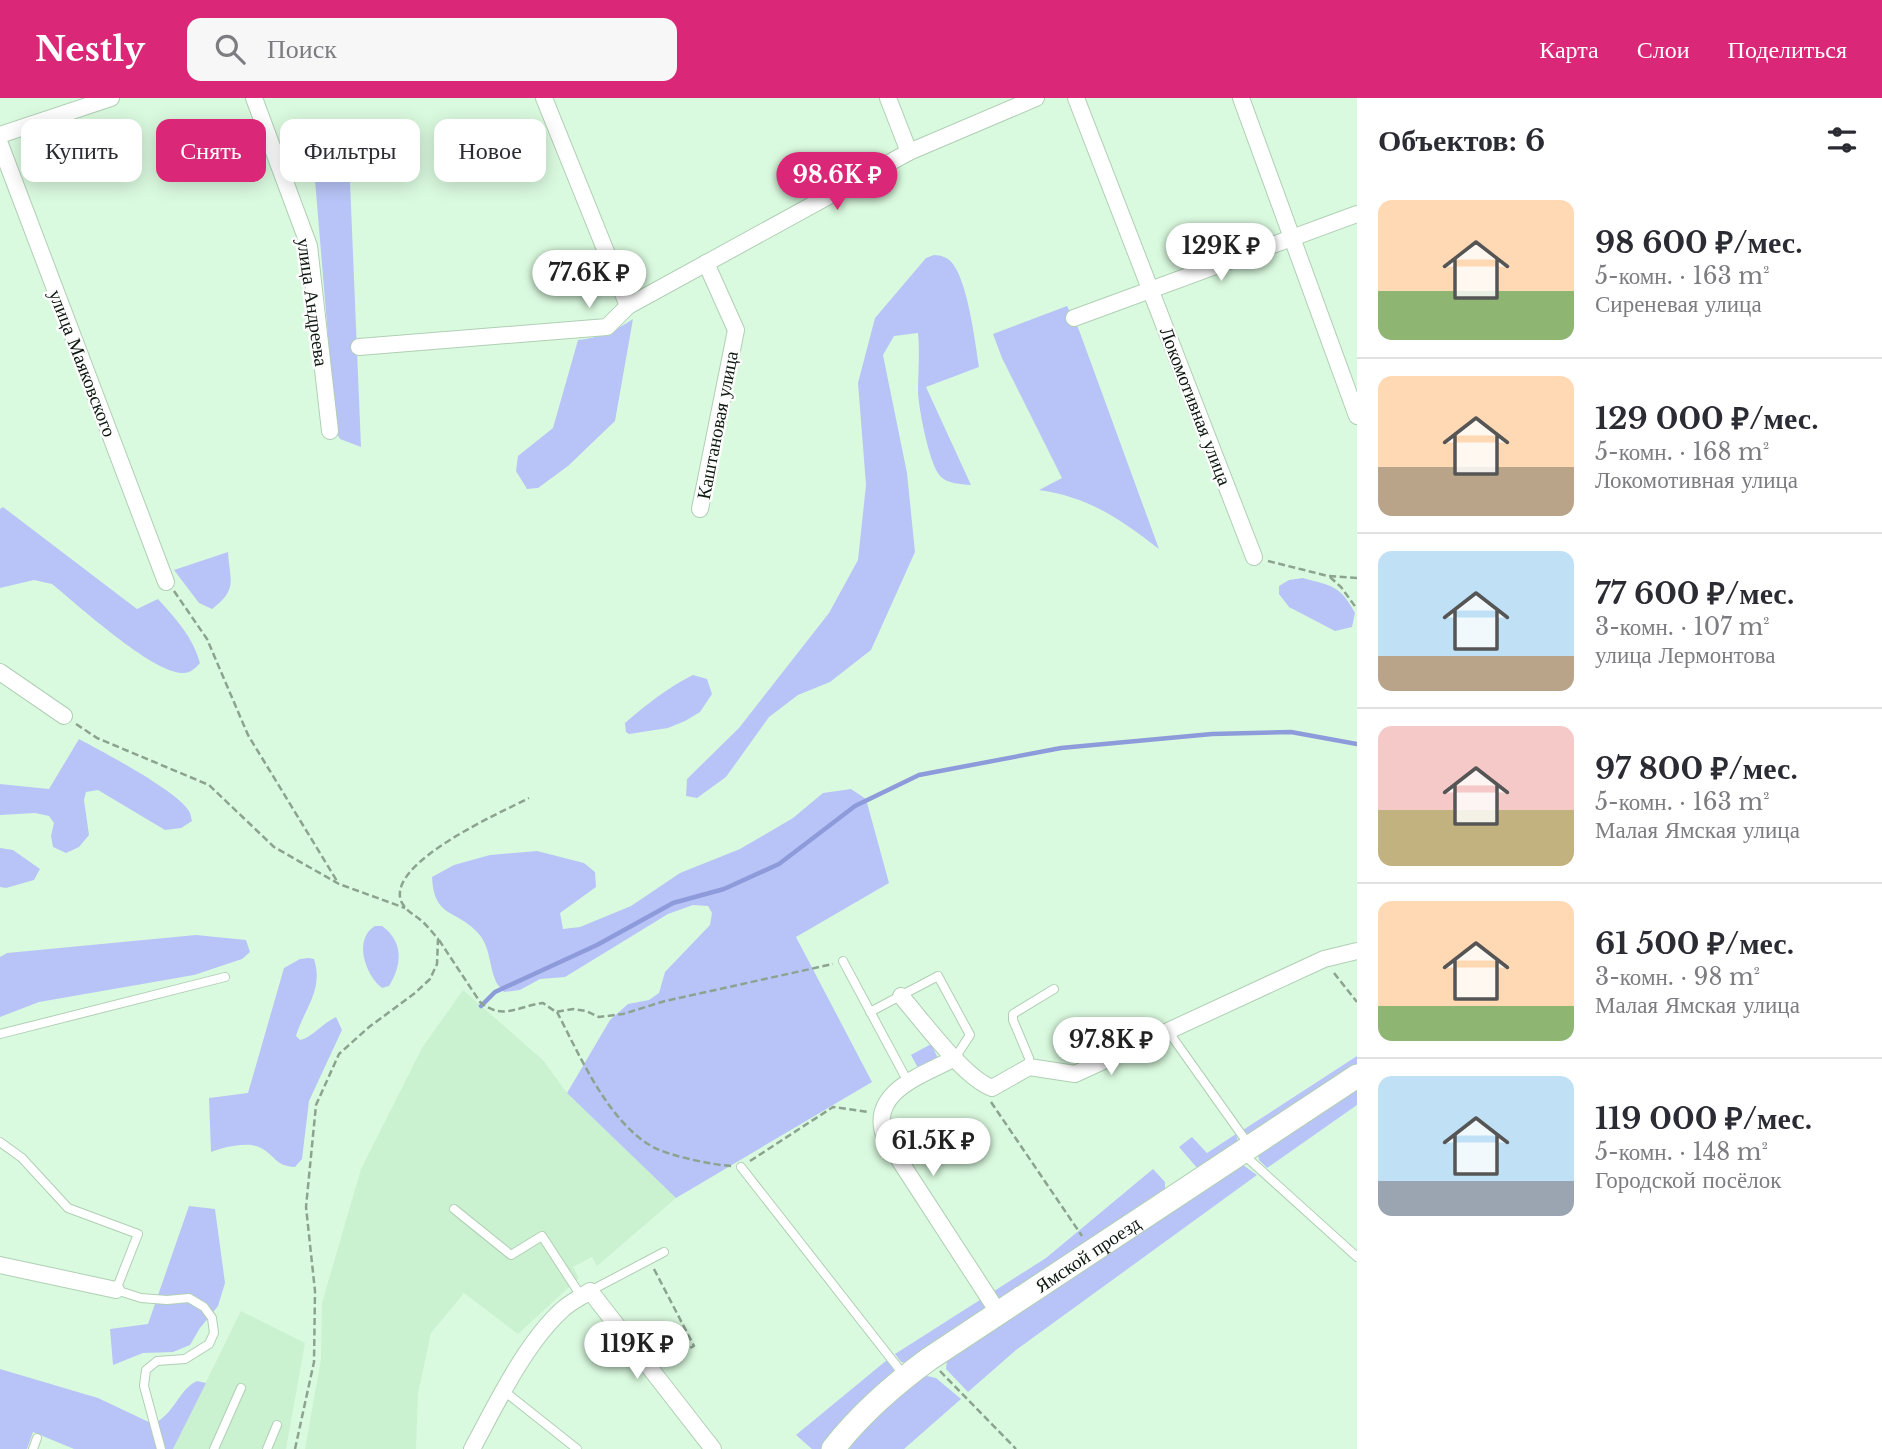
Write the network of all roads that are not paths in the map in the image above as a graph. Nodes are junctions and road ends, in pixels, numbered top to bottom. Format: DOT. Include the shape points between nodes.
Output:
graph roads {
  1 [pos="111,98"];
  2 [pos="254,98"];
  3 [pos="544,98"];
  4 [pos="888,98"];
  5 [pos="1036,98"];
  6 [pos="1076,98"];
  7 [pos="1241,98"];
  8 [pos="0,135"];
  9 [pos="0,144"];
  10 [pos="909,152"];
  11 [pos="1357,214"];
  12 [pos="1291,237"];
  13 [pos="706,263"];
  14 [pos="1151,289"];
  15 [pos="628,306"];
  16 [pos="1074,318"];
  17 [pos="359,347"];
  18 [pos="1357,416"];
  19 [pos="330,432"];
  20 [pos="700,509"];
  21 [pos="1254,557"];
  22 [pos="166,582"];
  23 [pos="0,672"];
  24 [pos="65,716"];
  25 [pos="1357,951"];
  26 [pos="843,961"];
  27 [pos="225,977"];
  28 [pos="1054,989"];
  29 [pos="901,996"];
  30 [pos="870,1012"];
  31 [pos="1168,1031"];
  32 [pos="0,1034"];
  33 [pos="955,1058"];
  34 [pos="1030,1067"];
  35 [pos="1357,1076"];
  36 [pos="908,1082"];
  37 [pos="0,1142"];
  38 [pos="1245,1149"];
  39 [pos="741,1167"];
  40 [pos="454,1209"];
  41 [pos="664,1252"];
  42 [pos="1357,1257"];
  43 [pos="0,1265"];
  44 [pos="116,1290"];
  45 [pos="585,1294"];
  46 [pos="998,1312"];
  47 [pos="905,1376"];
  48 [pos="241,1388"];
  49 [pos="504,1391"];
  50 [pos="277,1425"];
  51 [pos="37,1438"];
  52 [pos="33,1449"];
  53 [pos="161,1449"];
  54 [pos="214,1449"];
  55 [pos="267,1449"];
  56 [pos="472,1449"];
  57 [pos="576,1449"];
  58 [pos="713,1449"];
  59 [pos="834,1449"];
  1 -- 8 [label="street"];
  2 -- 19 [label="street, улица Андреева" via="309,246"];
  3 -- 15 [label="street"];
  4 -- 10 [label="street"];
  5 -- 10 [label="street"];
  6 -- 14 [label="street, Локомотивная улица"];
  7 -- 12 [label="street"];
  9 -- 22 [label="street, улица Маяковского"];
  10 -- 13 [label="street"];
  11 -- 12 [label="street"];
  12 -- 14 [label="street"];
  12 -- 18 [label="street"];
  13 -- 15 [label="street"];
  13 -- 20 [label="street, Каштановая улица" via="736,330"];
  14 -- 16 [label="street"];
  14 -- 21 [label="street, Локомотивная улица"];
  15 -- 17 [label="street" via="607,327"];
  23 -- 24 [label="street"];
  25 -- 31 [label="street" via="1324,959"];
  26 -- 30 [label="lane"];
  27 -- 32 [label="lane"];
  28 -- 34 [label="lane" via="1013,1014"];
  29 -- 30 [label="lane"];
  29 -- 33 [label="street"];
  29 -- 33 [label="lane" via="938,976 970,1035"];
  30 -- 36 [label="lane"];
  31 -- 34 [label="street" via="1075,1074"];
  31 -- 38 [label="lane"];
  33 -- 34 [label="street" via="992,1088"];
  33 -- 36 [label="street"];
  35 -- 38 [label="main road, Ямской проезд"];
  36 -- 46 [label="street" via="895,1089 881,1114 881,1127"];
  37 -- 44 [label="lane" via="22,1158 68,1208 138,1234"];
  38 -- 42 [label="lane"];
  38 -- 46 [label="main road, Ямской проезд"];
  39 -- 47 [label="lane"];
  40 -- 45 [label="lane" via="511,1255 542,1236"];
  41 -- 45 [label="lane"];
  43 -- 44 [label="street"];
  44 -- 53 [label="lane" via="141,1298 189,1298 212,1318 214,1333 209,1345 185,1359 157,1361 146,1370 144,1386"];
  45 -- 49 [label="street" via="543,1330"];
  45 -- 58 [label="street"];
  46 -- 47 [label="main road, Ямской проезд"];
  47 -- 59 [label="main road, Ямской проезд" via="874,1402"];
  48 -- 54 [label="lane"];
  49 -- 56 [label="street"];
  49 -- 57 [label="lane"];
  50 -- 55 [label="lane"];
  51 -- 52 [label="lane"];
}
